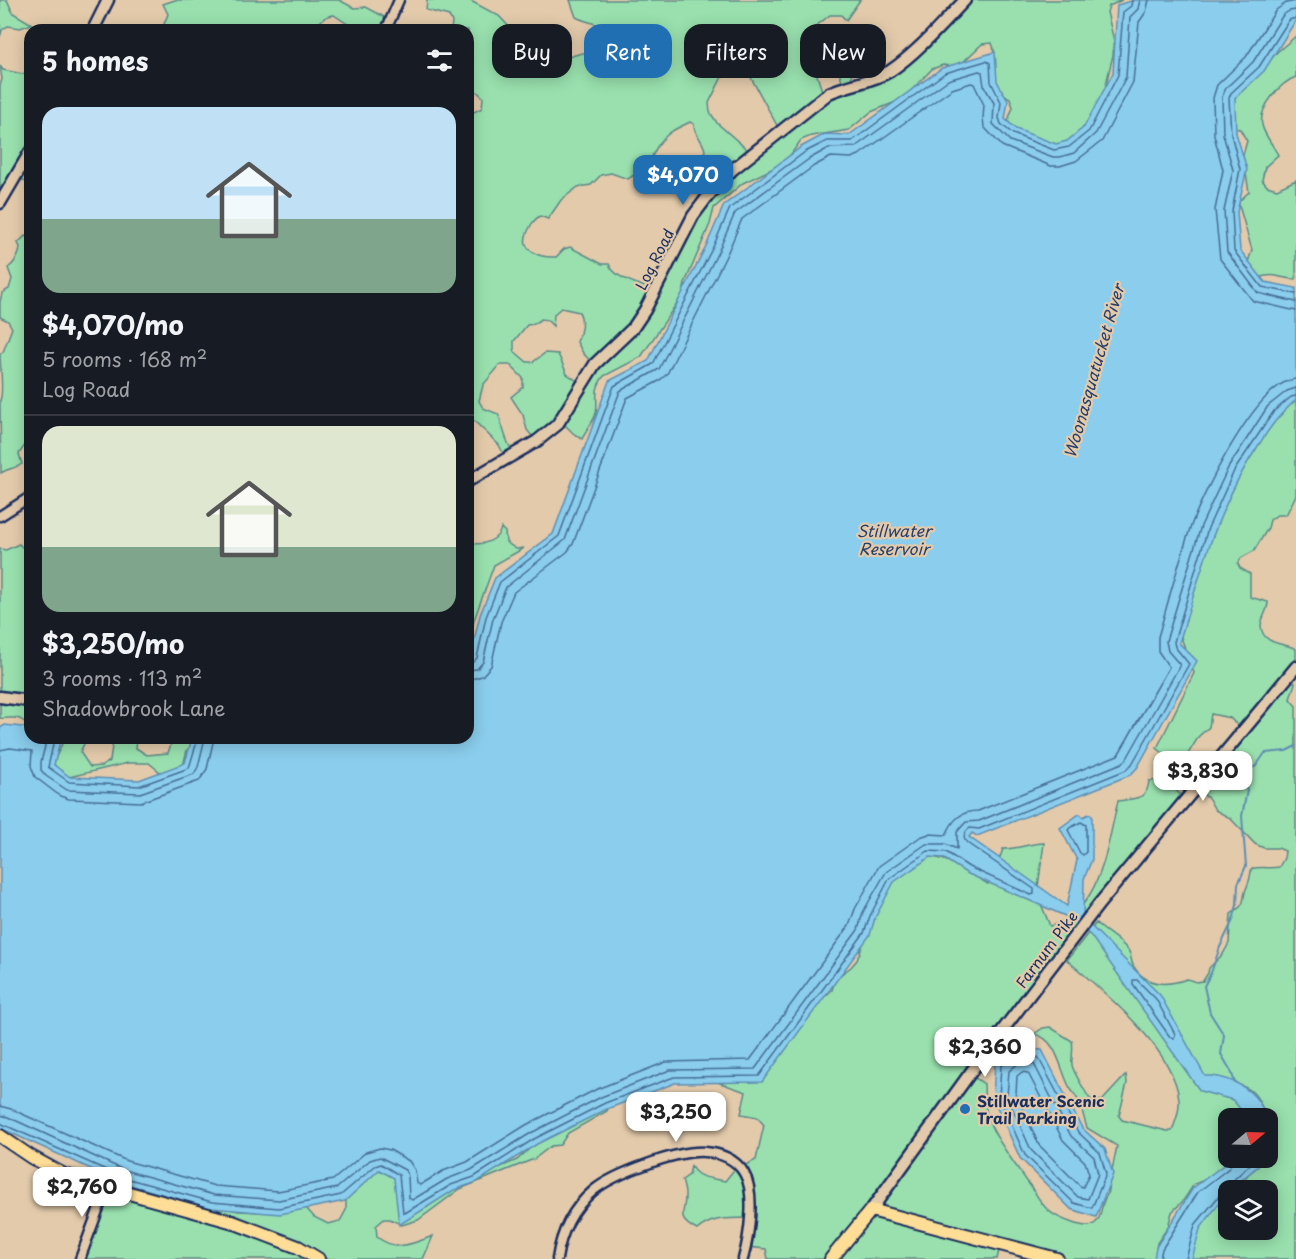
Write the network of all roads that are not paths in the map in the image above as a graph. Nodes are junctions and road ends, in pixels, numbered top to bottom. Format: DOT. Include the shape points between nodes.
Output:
graph roads {
  1 [pos="108,0"];
  2 [pos="399,0"];
  3 [pos="965,0"];
  4 [pos="96,24"];
  5 [pos="389,24"];
  6 [pos="24,162"];
  7 [pos="0,203"];
  8 [pos="474,477"];
  9 [pos="24,501"];
  10 [pos="0,516"];
  11 [pos="1296,667"];
  12 [pos="0,698"];
  13 [pos="24,700"];
  14 [pos="0,1136"];
  15 [pos="107,1186"];
  16 [pos="871,1210"];
  17 [pos="80,1259"];
  18 [pos="318,1259"];
  19 [pos="557,1259"];
  20 [pos="743,1259"];
  21 [pos="831,1259"];
  22 [pos="1057,1259"];
  1 -- 4 [label="street"];
  2 -- 5 [label="street"];
  3 -- 8 [label="street, Log Road" via="890,71 829,93 732,170 693,216 633,328 595,364 557,425 537,441"];
  6 -- 7 [label="street"];
  9 -- 10 [label="street"];
  11 -- 16 [label="street, Farnum Pike" via="1078,930"];
  12 -- 13 [label="street"];
  14 -- 15 [label="main road" via="64,1175"];
  15 -- 17 [label="street"];
  15 -- 18 [label="main road" via="230,1221 298,1247"];
  16 -- 21 [label="main road, Farnum Pike"];
  16 -- 22 [label="main road"];
  19 -- 20 [label="street" via="568,1220 597,1187 658,1161 705,1152 730,1158 747,1180 749,1226"];
}
